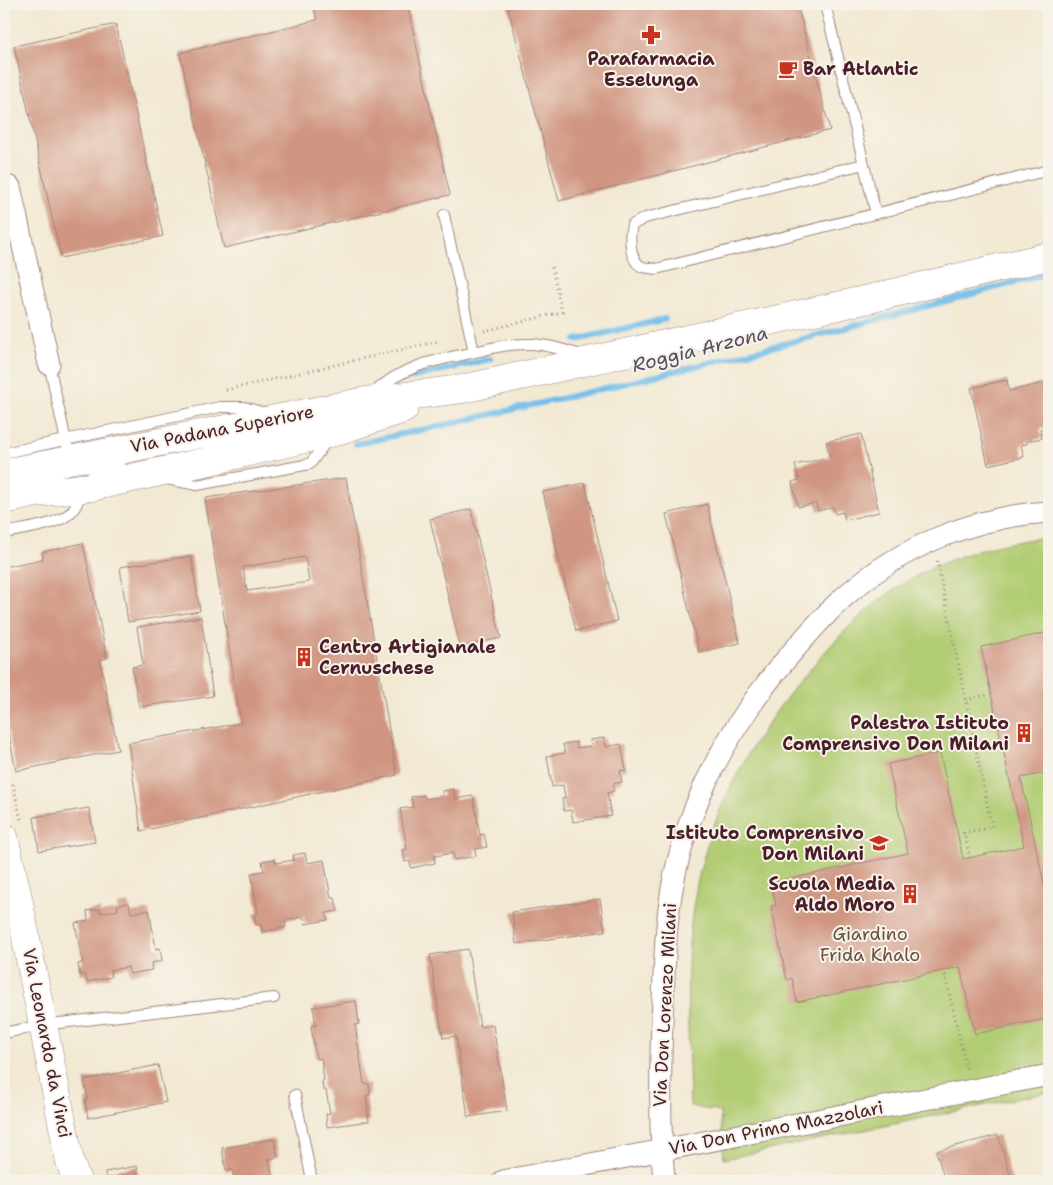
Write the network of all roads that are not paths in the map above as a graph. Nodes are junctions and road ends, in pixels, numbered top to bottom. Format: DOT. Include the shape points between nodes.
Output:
graph roads {
  1 [pos="824,4"];
  2 [pos="864,164"];
  3 [pos="1049,170"];
  4 [pos="10,187"];
  5 [pos="876,214"];
  6 [pos="444,215"];
  7 [pos="1049,256"];
  8 [pos="474,352"];
  9 [pos="596,360"];
  10 [pos="49,364"];
  11 [pos="462,389"];
  12 [pos="366,401"];
  13 [pos="270,428"];
  14 [pos="324,435"];
  15 [pos="69,449"];
  16 [pos="4,453"];
  17 [pos="45,465"];
  18 [pos="138,470"];
  19 [pos="4,473"];
  20 [pos="4,482"];
  21 [pos="82,489"];
  22 [pos="4,500"];
  23 [pos="1049,512"];
  24 [pos="4,533"];
  25 [pos="4,837"];
  26 [pos="274,998"];
  27 [pos="43,1025"];
  28 [pos="4,1034"];
  29 [pos="1049,1075"];
  30 [pos="295,1095"];
  31 [pos="661,1151"];
  32 [pos="73,1175"];
  33 [pos="312,1181"];
  34 [pos="503,1181"];
  35 [pos="664,1181"];
  1 -- 2 [label="lane"];
  2 -- 5 [label="lane"];
  2 -- 5 [label="lane" via="645,218 632,225 630,235 634,260 642,266 656,269"];
  3 -- 5 [label="lane"];
  4 -- 10 [label="street"];
  6 -- 8 [label="lane"];
  7 -- 9 [label="main road"];
  8 -- 9 [label="lane" via="511,344 532,344"];
  8 -- 12 [label="lane" via="425,363 404,372 385,383"];
  9 -- 11 [label="main road"];
  10 -- 15 [label="lane"];
  11 -- 12 [label="main road, Via Padana Superiore"];
  11 -- 14 [label="main road, Via Padana Superiore"];
  12 -- 13 [label="main road, Via Padana Superiore"];
  13 -- 14 [label="lane, Via Padana Superiore"];
  13 -- 15 [label="main road, Via Padana Superiore"];
  14 -- 18 [label="main road, Via Padana Superiore"];
  15 -- 16 [label="lane"];
  15 -- 17 [label="main road"];
  15 -- 18 [label="lane, Via Padana Superiore" via="80,465 93,469"];
  17 -- 19 [label="main road"];
  17 -- 20 [label="main road"];
  18 -- 21 [label="main road, Via Padana Superiore"];
  21 -- 22 [label="main road, Via Padana Superiore" via="35,493"];
  21 -- 24 [label="lane" via="70,514 53,522"];
  23 -- 31 [label="street, Via Don Lorenzo Milani" via="993,520 933,540 871,576 820,620 732,732 694,810 672,885 666,928"];
  25 -- 27 [label="main road, Via Leonardo da Vinci"];
  26 -- 27 [label="lane"];
  27 -- 28 [label="lane"];
  27 -- 32 [label="main road, Via Leonardo da Vinci"];
  29 -- 31 [label="street, Via Don Primo Mazzolari"];
  30 -- 33 [label="lane"];
  31 -- 34 [label="street, Via Don Primo Mazzolari"];
  31 -- 35 [label="street, Via Don Lorenzo Milani"];
}
